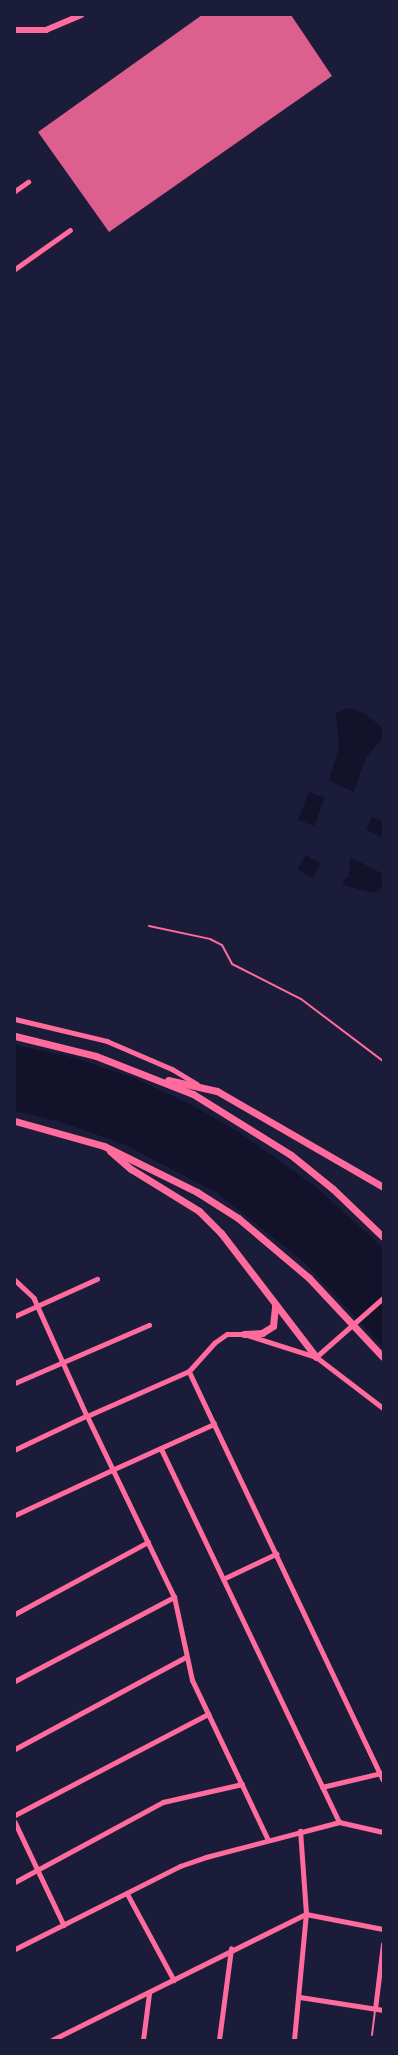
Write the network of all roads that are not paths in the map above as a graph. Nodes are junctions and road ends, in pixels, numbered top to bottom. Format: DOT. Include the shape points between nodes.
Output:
graph roads {
  1 [pos="81,15"];
  2 [pos="15,30"];
  3 [pos="28,182"];
  4 [pos="15,191"];
  5 [pos="70,230"];
  6 [pos="15,268"];
  7 [pos="149,926"];
  8 [pos="15,1019"];
  9 [pos="15,1036"];
  10 [pos="383,1061"];
  11 [pos="160,1079"];
  12 [pos="197,1084"];
  13 [pos="15,1121"];
  14 [pos="104,1146"];
  15 [pos="383,1187"];
  16 [pos="383,1237"];
  17 [pos="97,1279"];
  18 [pos="15,1280"];
  19 [pos="383,1298"];
  20 [pos="275,1306"];
  21 [pos="37,1307"];
  22 [pos="15,1316"];
  23 [pos="149,1325"];
  24 [pos="244,1334"];
  25 [pos="316,1357"];
  26 [pos="383,1357"];
  27 [pos="62,1362"];
  28 [pos="189,1371"];
  29 [pos="15,1383"];
  30 [pos="383,1408"];
  31 [pos="87,1416"];
  32 [pos="214,1424"];
  33 [pos="161,1448"];
  34 [pos="15,1450"];
  35 [pos="112,1470"];
  36 [pos="15,1514"];
  37 [pos="148,1542"];
  38 [pos="276,1554"];
  39 [pos="223,1579"];
  40 [pos="174,1597"];
  41 [pos="15,1614"];
  42 [pos="186,1656"];
  43 [pos="15,1680"];
  44 [pos="208,1714"];
  45 [pos="15,1749"];
  46 [pos="382,1772"];
  47 [pos="383,1779"];
  48 [pos="242,1784"];
  49 [pos="322,1787"];
  50 [pos="15,1816"];
  51 [pos="15,1822"];
  52 [pos="339,1822"];
  53 [pos="300,1831"];
  54 [pos="383,1832"];
  55 [pos="268,1840"];
  56 [pos="38,1870"];
  57 [pos="15,1882"];
  58 [pos="127,1893"];
  59 [pos="306,1914"];
  60 [pos="64,1925"];
  61 [pos="383,1930"];
  62 [pos="383,1944"];
  63 [pos="15,1949"];
  64 [pos="231,1949"];
  65 [pos="174,1980"];
  66 [pos="149,1994"];
  67 [pos="300,1997"];
  68 [pos="375,2009"];
  69 [pos="383,2010"];
  70 [pos="372,2035"];
  71 [pos="52,2040"];
  72 [pos="143,2040"];
  73 [pos="219,2040"];
  74 [pos="294,2040"];
  1 -- 2 [label="main road" via="46,30"];
  3 -- 4 [label="street"];
  5 -- 6 [label="street"];
  7 -- 10 [label="lane" via="210,939 222,945 232,964 301,999"];
  8 -- 12 [label="street" via="107,1041 172,1069"];
  9 -- 11 [label="highway" via="72,1048"];
  11 -- 12 [label="highway"];
  11 -- 16 [label="highway" via="221,1109 291,1155 333,1189"];
  12 -- 15 [label="highway" via="241,1104"];
  13 -- 14 [label="highway"];
  14 -- 20 [label="highway" via="131,1169 199,1211 221,1233"];
  14 -- 26 [label="highway" via="158,1170 238,1218 308,1278"];
  17 -- 21 [label="street"];
  18 -- 21 [label="street"];
  19 -- 25 [label="street"];
  20 -- 24 [label="highway" via="273,1326 262,1333"];
  20 -- 25 [label="highway"];
  21 -- 22 [label="street"];
  21 -- 27 [label="street"];
  23 -- 27 [label="street"];
  24 -- 25 [label="street"];
  24 -- 28 [label="street" via="227,1334 220,1338"];
  25 -- 30 [label="street"];
  27 -- 29 [label="street"];
  27 -- 31 [label="street"];
  28 -- 31 [label="street"];
  28 -- 32 [label="street"];
  31 -- 34 [label="street"];
  31 -- 35 [label="street"];
  32 -- 33 [label="street"];
  32 -- 38 [label="street"];
  33 -- 35 [label="street"];
  33 -- 39 [label="street"];
  35 -- 36 [label="street"];
  35 -- 37 [label="street"];
  37 -- 40 [label="street"];
  37 -- 41 [label="street"];
  38 -- 39 [label="street"];
  38 -- 46 [label="street"];
  39 -- 49 [label="street"];
  40 -- 42 [label="street"];
  40 -- 43 [label="street"];
  42 -- 44 [label="street" via="192,1680"];
  42 -- 45 [label="street"];
  44 -- 48 [label="street"];
  44 -- 50 [label="street"];
  46 -- 47 [label="street"];
  46 -- 49 [label="street"];
  48 -- 55 [label="street"];
  48 -- 56 [label="street" via="164,1802"];
  49 -- 52 [label="street"];
  51 -- 56 [label="street"];
  52 -- 53 [label="street"];
  52 -- 54 [label="street"];
  53 -- 55 [label="street"];
  53 -- 59 [label="street"];
  55 -- 58 [label="street" via="180,1866"];
  56 -- 57 [label="street"];
  56 -- 60 [label="street"];
  58 -- 60 [label="street"];
  58 -- 65 [label="street"];
  59 -- 61 [label="street"];
  59 -- 64 [label="street"];
  59 -- 67 [label="street"];
  60 -- 63 [label="street"];
  62 -- 68 [label="street"];
  64 -- 65 [label="street"];
  64 -- 73 [label="street"];
  65 -- 66 [label="street"];
  66 -- 71 [label="street"];
  66 -- 72 [label="street"];
  67 -- 68 [label="street"];
  67 -- 74 [label="street"];
  68 -- 69 [label="street"];
  68 -- 70 [label="lane"];
}
